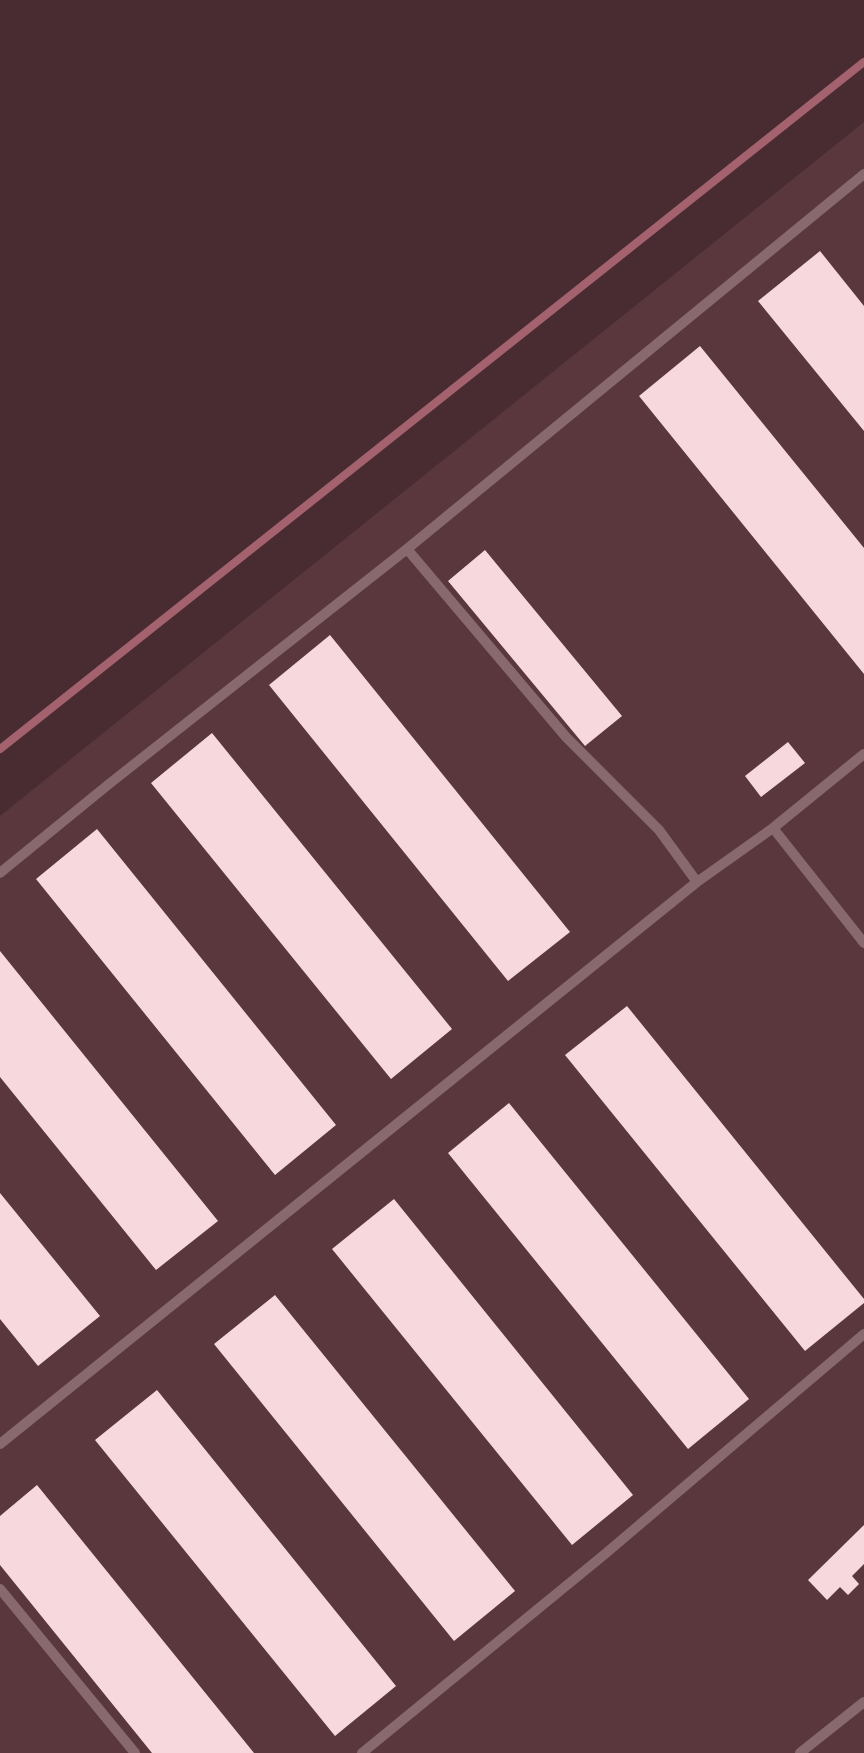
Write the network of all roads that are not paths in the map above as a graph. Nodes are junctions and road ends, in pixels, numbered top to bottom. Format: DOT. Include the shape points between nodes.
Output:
graph roads {
  1 [pos="864,174"];
  2 [pos="407,549"];
  3 [pos="864,754"];
  4 [pos="773,828"];
  5 [pos="0,873"];
  6 [pos="697,882"];
  7 [pos="864,943"];
  8 [pos="864,1334"];
  9 [pos="0,1444"];
  10 [pos="0,1589"];
  11 [pos="864,1702"];
  12 [pos="135,1753"];
  13 [pos="362,1753"];
  14 [pos="800,1753"];
  1 -- 2 [label="lane"];
  2 -- 5 [label="lane"];
  2 -- 6 [label="lane" via="566,736 659,830"];
  3 -- 4 [label="lane"];
  4 -- 6 [label="lane"];
  4 -- 7 [label="lane"];
  6 -- 9 [label="lane"];
  8 -- 13 [label="lane" via="604,1554"];
  10 -- 12 [label="lane"];
  11 -- 14 [label="lane"];
}
